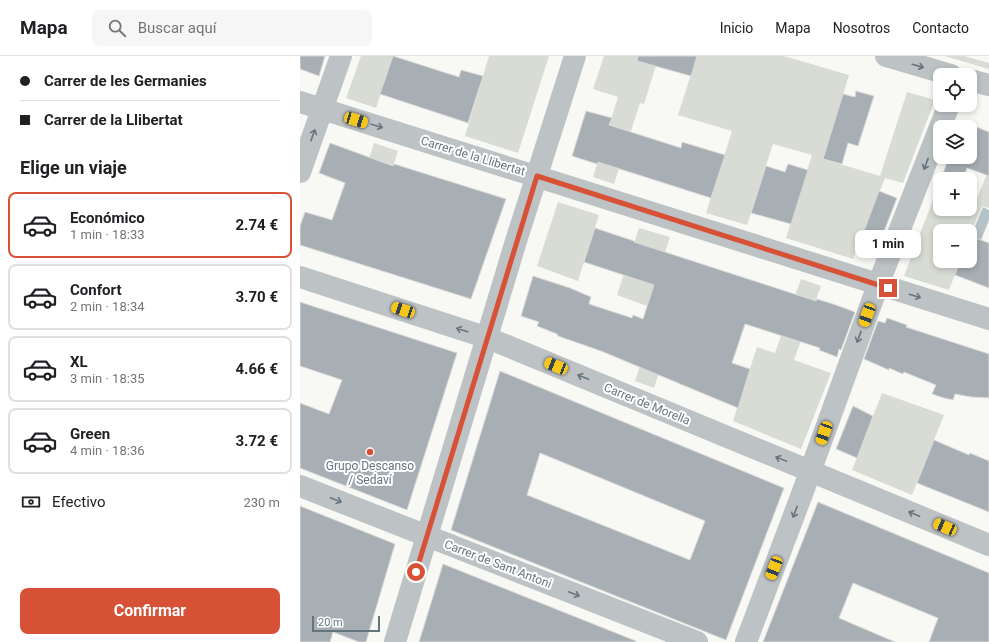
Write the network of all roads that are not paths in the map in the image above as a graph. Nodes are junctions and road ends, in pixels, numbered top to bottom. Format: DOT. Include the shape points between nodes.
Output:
graph roads {
  1 [pos="341,56"];
  2 [pos="575,56"];
  3 [pos="886,56"];
  4 [pos="933,70"];
  5 [pos="977,82"];
  6 [pos="989,86"];
  7 [pos="300,102"];
  8 [pos="323,109"];
  9 [pos="933,145"];
  10 [pos="300,172"];
  11 [pos="537,176"];
  12 [pos="300,276"];
  13 [pos="878,285"];
  14 [pos="989,319"];
  15 [pos="488,338"];
  16 [pos="810,471"];
  17 [pos="300,486"];
  18 [pos="426,536"];
  19 [pos="989,545"];
  20 [pos="395,642"];
  21 [pos="696,642"];
  22 [pos="746,642"];
  1 -- 8 [label="street"];
  2 -- 11 [label="street"];
  3 -- 4 [label="street, one-way"];
  5 -- 6 [label="street"];
  7 -- 8 [label="street, Carrer de la Llibertat"];
  10 -- 8 [label="street, one-way"];
  8 -- 11 [label="street, Carrer de la Llibertat, one-way"];
  9 -- 13 [label="street, one-way"];
  11 -- 13 [label="street, Carrer de la Llibertat"];
  11 -- 15 [label="street"];
  15 -- 12 [label="street, Carrer de Morella, one-way"];
  13 -- 14 [label="street, Carrer de la Llibertat, one-way"];
  13 -- 16 [label="street, one-way"];
  16 -- 15 [label="street, Carrer de Morella, one-way"];
  15 -- 18 [label="street"];
  19 -- 16 [label="street, Carrer de Morella, one-way"];
  16 -- 22 [label="street, one-way"];
  17 -- 18 [label="street, Carrer de Sant Antoni, one-way"];
  18 -- 20 [label="street"];
  18 -- 21 [label="street, Carrer de Sant Antoni, one-way"];
}
